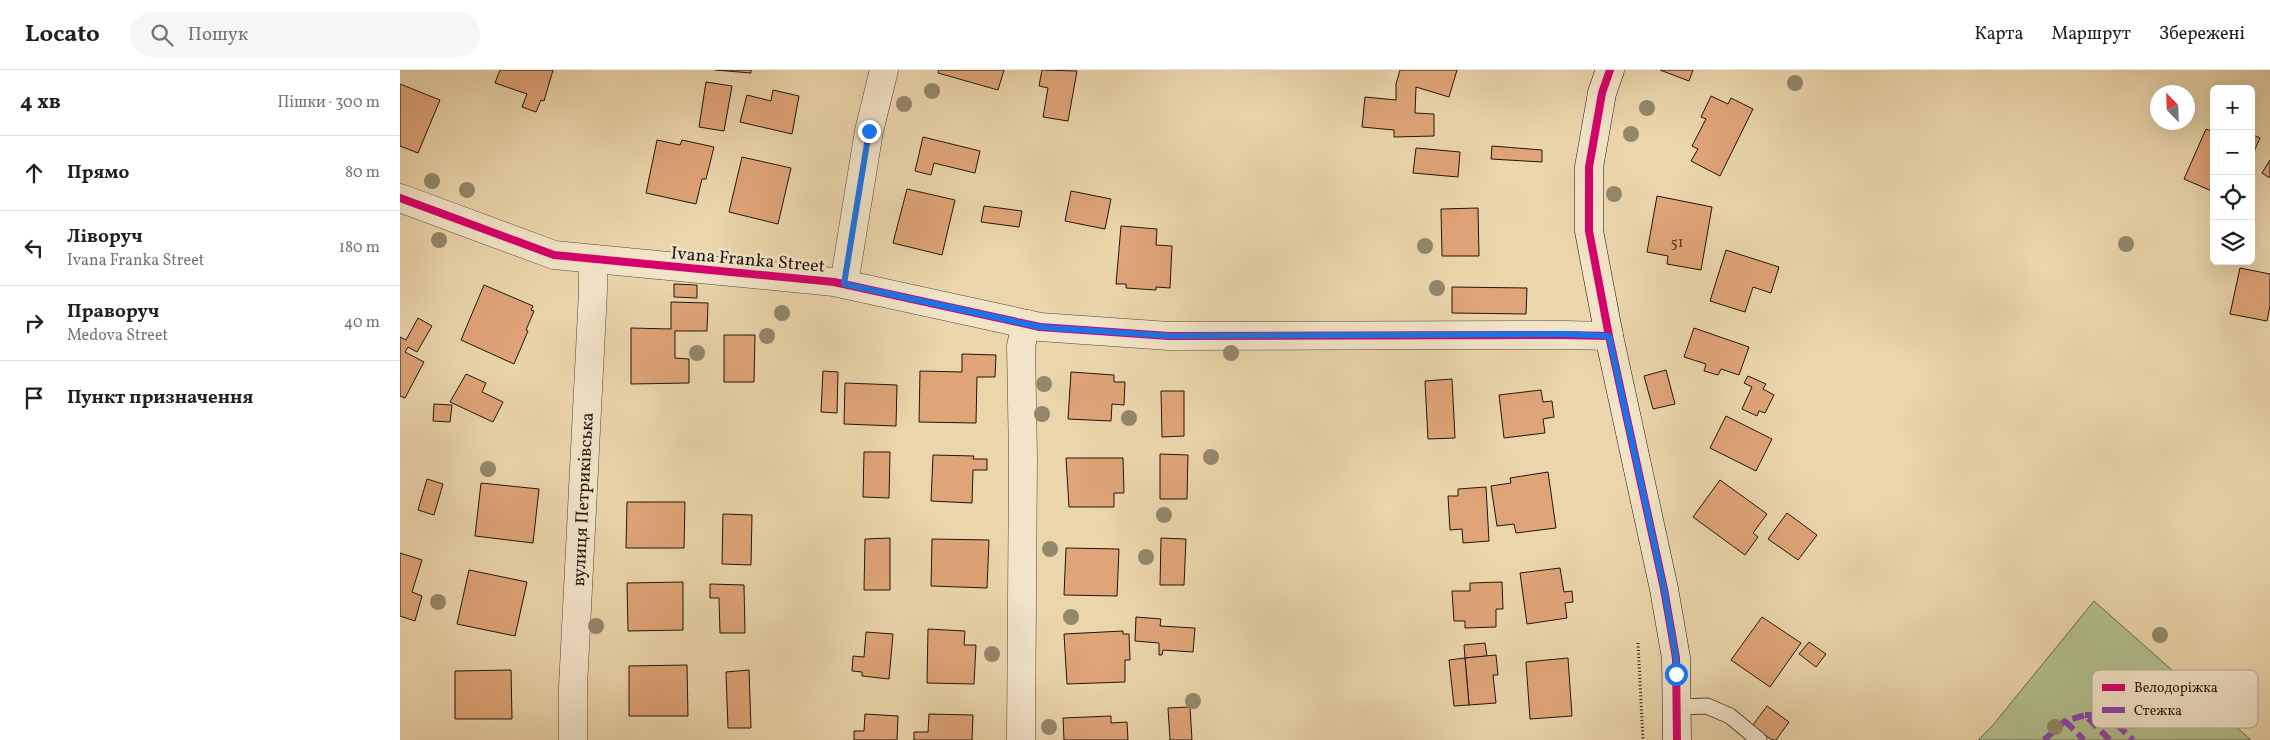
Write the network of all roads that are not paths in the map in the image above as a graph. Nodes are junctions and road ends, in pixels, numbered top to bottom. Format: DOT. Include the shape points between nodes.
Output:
graph roads {
  1 [pos="884,70"];
  2 [pos="1610,70"];
  3 [pos="400,198"];
  4 [pos="593,259"];
  5 [pos="844,284"];
  6 [pos="1026,324"];
  7 [pos="1609,336"];
  8 [pos="1678,706"];
  9 [pos="573,740"];
  10 [pos="1021,740"];
  11 [pos="1677,740"];
  12 [pos="1759,740"];
  1 -- 5 [label="street" via="869,131"];
  2 -- 7 [label="street" via="1602,93 1589,167 1589,231"];
  3 -- 4 [label="street, Ivana Franka Street" via="554,255"];
  4 -- 5 [label="street, Ivana Franka Street"];
  4 -- 9 [label="street, вулиця Петриківська"];
  5 -- 6 [label="street, Ivana Franka Street"];
  6 -- 7 [label="street, Ivana Franka Street" via="1169,336"];
  6 -- 10 [label="street" via="1022,346"];
  7 -- 8 [label="street" via="1664,589 1676,658"];
  8 -- 11 [label="street"];
  8 -- 12 [label="lane" via="1707,706 1730,716"];
}
